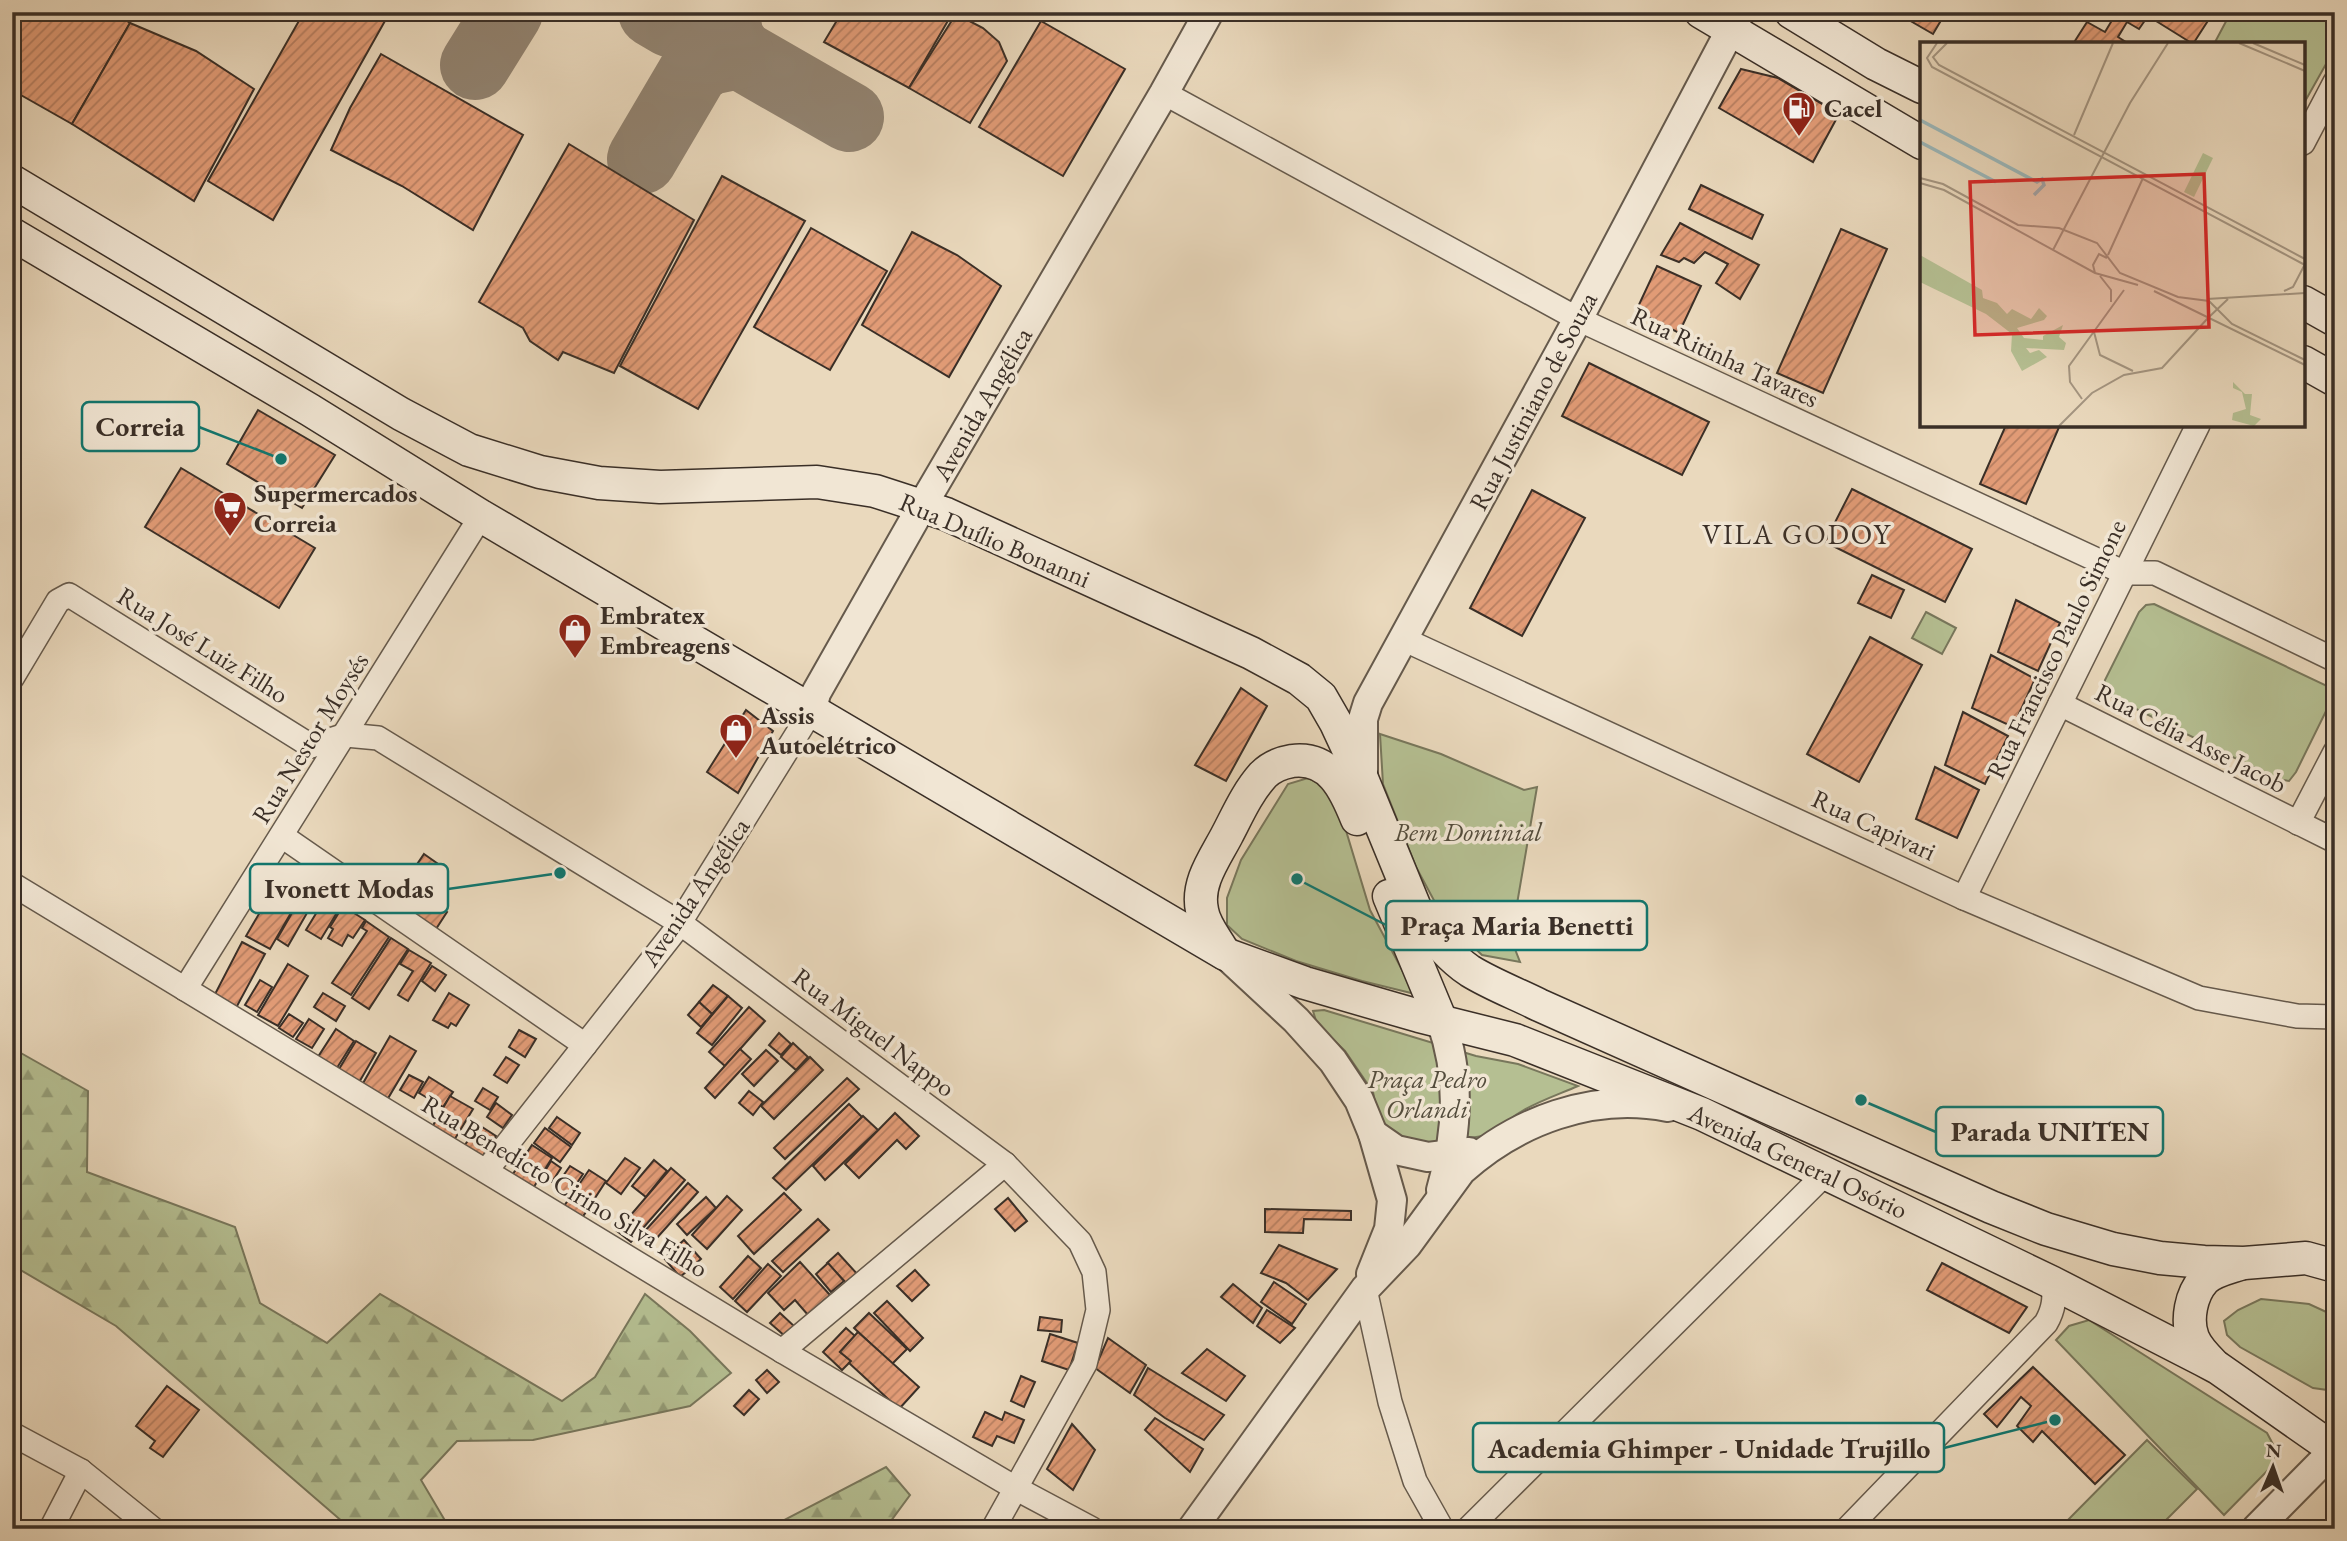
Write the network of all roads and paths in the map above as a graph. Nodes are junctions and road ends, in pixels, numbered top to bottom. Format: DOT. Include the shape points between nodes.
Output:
graph roads {
  1 [pos="1209,12"];
  2 [pos="1701,12"];
  3 [pos="1791,12"];
  4 [pos="1735,20"];
  5 [pos="2335,82"];
  6 [pos="1920,86"];
  7 [pos="1164,93"];
  8 [pos="2305,139"];
  9 [pos="1920,142"];
  10 [pos="12,181"];
  11 [pos="12,234"];
  12 [pos="2305,303"];
  13 [pos="1578,319"];
  14 [pos="2335,320"];
  15 [pos="2305,363"];
  16 [pos="2335,380"];
  17 [pos="2197,427"];
  18 [pos="922,506"];
  19 [pos="481,516"];
  20 [pos="2125,573"];
  21 [pos="1403,639"];
  22 [pos="2335,660"];
  23 [pos="12,678"];
  24 [pos="2060,704"];
  25 [pos="812,710"];
  26 [pos="346,735"];
  27 [pos="2335,752"];
  28 [pos="1363,781"];
  29 [pos="2298,823"];
  30 [pos="282,836"];
  31 [pos="2335,841"];
  32 [pos="1374,860"];
  33 [pos="12,884"];
  34 [pos="1964,898"];
  35 [pos="1418,915"];
  36 [pos="680,923"];
  37 [pos="1225,954"];
  38 [pos="185,989"];
  39 [pos="2335,1017"];
  40 [pos="1441,1020"];
  41 [pos="585,1045"];
  42 [pos="1702,1114"];
  43 [pos="1373,1134"];
  44 [pos="1505,1139"];
  45 [pos="1452,1154"];
  46 [pos="1005,1164"];
  47 [pos="486,1171"];
  48 [pos="1826,1172"];
  49 [pos="1437,1206"];
  50 [pos="2325,1260"];
  51 [pos="2245,1263"];
  52 [pos="2053,1283"];
  53 [pos="1365,1289"];
  54 [pos="782,1351"];
  55 [pos="2218,1368"];
  56 [pos="12,1434"];
  57 [pos="2334,1449"];
  58 [pos="81,1471"];
  59 [pos="1017,1489"];
  60 [pos="51,1529"];
  61 [pos="153,1529"];
  62 [pos="993,1529"];
  63 [pos="1092,1529"];
  64 [pos="1192,1529"];
  65 [pos="1443,1529"];
  66 [pos="1468,1529"];
  67 [pos="1847,1529"];
  68 [pos="2256,1529"];
  1 -- 7 [label="street, Avenida Angélica"];
  2 -- 4 [label="main road"];
  3 -- 6 [label="main road"];
  4 -- 9 [label="main road"];
  4 -- 13 [label="street, Rua Justiniano de Souza"];
  5 -- 8 [label="street"];
  7 -- 13 [label="street, Rua Ritinha Tavares"];
  7 -- 18 [label="street, Avenida Angélica"];
  10 -- 18 [label="main road, Rua Duílio Bonanni" via="469,450 540,472 599,483 660,487 817,482 875,491"];
  11 -- 19 [label="main road, Avenida General Osório"];
  12 -- 14 [label="main road"];
  13 -- 20 [label="street, Rua Ritinha Tavares"];
  13 -- 21 [label="street, Rua Justiniano de Souza"];
  15 -- 16 [label="main road"];
  17 -- 20 [label="street, Rua Francisco Paulo Simone"];
  18 -- 25 [label="street, Avenida Angélica" via="816,693"];
  18 -- 28 [label="main road, Rua Duílio Bonanni" via="1251,653 1299,679 1321,697"];
  19 -- 25 [label="main road, Avenida General Osório"];
  19 -- 26 [label="street, Rua Nestor Moysés"];
  20 -- 22 [label="street" via="2155,573"];
  20 -- 24 [label="street, Rua Francisco Paulo Simone"];
  21 -- 28 [label="street, Rua Justiniano de Souza" via="1363,719"];
  21 -- 34 [label="street, Rua Capivari"];
  23 -- 26 [label="street, Rua José Luiz Filho" via="58,601 69,595 311,746"];
  24 -- 29 [label="street, Rua Célia Asse Jacob"];
  24 -- 34 [label="street, Rua Francisco Paulo Simone"];
  25 -- 36 [label="street, Avenida Angélica"];
  25 -- 37 [label="main road, Avenida General Osório"];
  26 -- 30 [label="street, Rua Nestor Moysés"];
  26 -- 36 [label="street, Rua Miguel Nappo" via="378,738"];
  27 -- 29 [label="street"];
  28 -- 32 [label="main road"];
  28 -- 35 [label="main road, Avenida General Osório"];
  29 -- 31 [label="street, Rua Célia Asse Jacob"];
  30 -- 38 [label="street, Rua Nestor Moysés"];
  30 -- 41 [label="street"];
  32 -- 35 [label="main road"];
  32 -- 37 [label="main road" via="1333,773 1318,763 1280,763 1247,795 1203,882 1201,909"];
  32 -- 40 [label="main road"];
  33 -- 38 [label="street, Rua Benedicto Cirino Silva Filho"];
  34 -- 39 [label="street, Rua Capivari" via="2199,998 2297,1016"];
  35 -- 51 [label="main road, Avenida General Osório" via="1444,949 1470,971 1991,1207 2113,1249 2160,1258"];
  36 -- 41 [label="street, Avenida Angélica"];
  36 -- 46 [label="street, Rua Miguel Nappo"];
  37 -- 40 [label="main road, Avenida General Osório" via="1305,983"];
  37 -- 43 [label="street" via="1333,1061 1359,1100"];
  38 -- 47 [label="street, Rua Benedicto Cirino Silva Filho"];
  40 -- 42 [label="main road, Avenida General Osório" via="1515,1040"];
  40 -- 45 [label="street" via="1455,1077"];
  41 -- 47 [label="street, Avenida Angélica"];
  42 -- 44 [label="street" via="1646,1102 1614,1103 1557,1113"];
  42 -- 48 [label="main road, Avenida General Osório"];
  43 -- 45 [label="street" via="1396,1150 1428,1157"];
  43 -- 53 [label="street" via="1392,1200 1389,1229"];
  44 -- 45 [label="street"];
  44 -- 49 [label="street" via="1461,1171"];
  45 -- 49 [label="street"];
  46 -- 54 [label="street"];
  46 -- 59 [label="street, Rua Miguel Nappo" via="1080,1242 1094,1272 1098,1310 1085,1364"];
  47 -- 54 [label="street, Rua Benedicto Cirino Silva Filho"];
  48 -- 52 [label="main road, Avenida General Osório"];
  48 -- 66 [label="street"];
  49 -- 53 [label="street"];
  50 -- 51 [label="main road, Avenida General Osório"];
  51 -- 55 [label="main road" via="2204,1280 2193,1299 2192,1337"];
  52 -- 55 [label="main road, Avenida General Osório"];
  52 -- 67 [label="street" via="2055,1298 2046,1323"];
  53 -- 64 [label="street"];
  53 -- 65 [label="street" via="1390,1402 1415,1481"];
  54 -- 59 [label="street, Rua Benedicto Cirino Silva Filho"];
  55 -- 57 [label="main road, Avenida General Osório"];
  56 -- 58 [label="street"];
  57 -- 68 [label="street"];
  58 -- 60 [label="street"];
  58 -- 61 [label="street"];
  59 -- 62 [label="street, Rua Miguel Nappo"];
  59 -- 63 [label="street, Rua Benedicto Cirino Silva Filho"];
}
